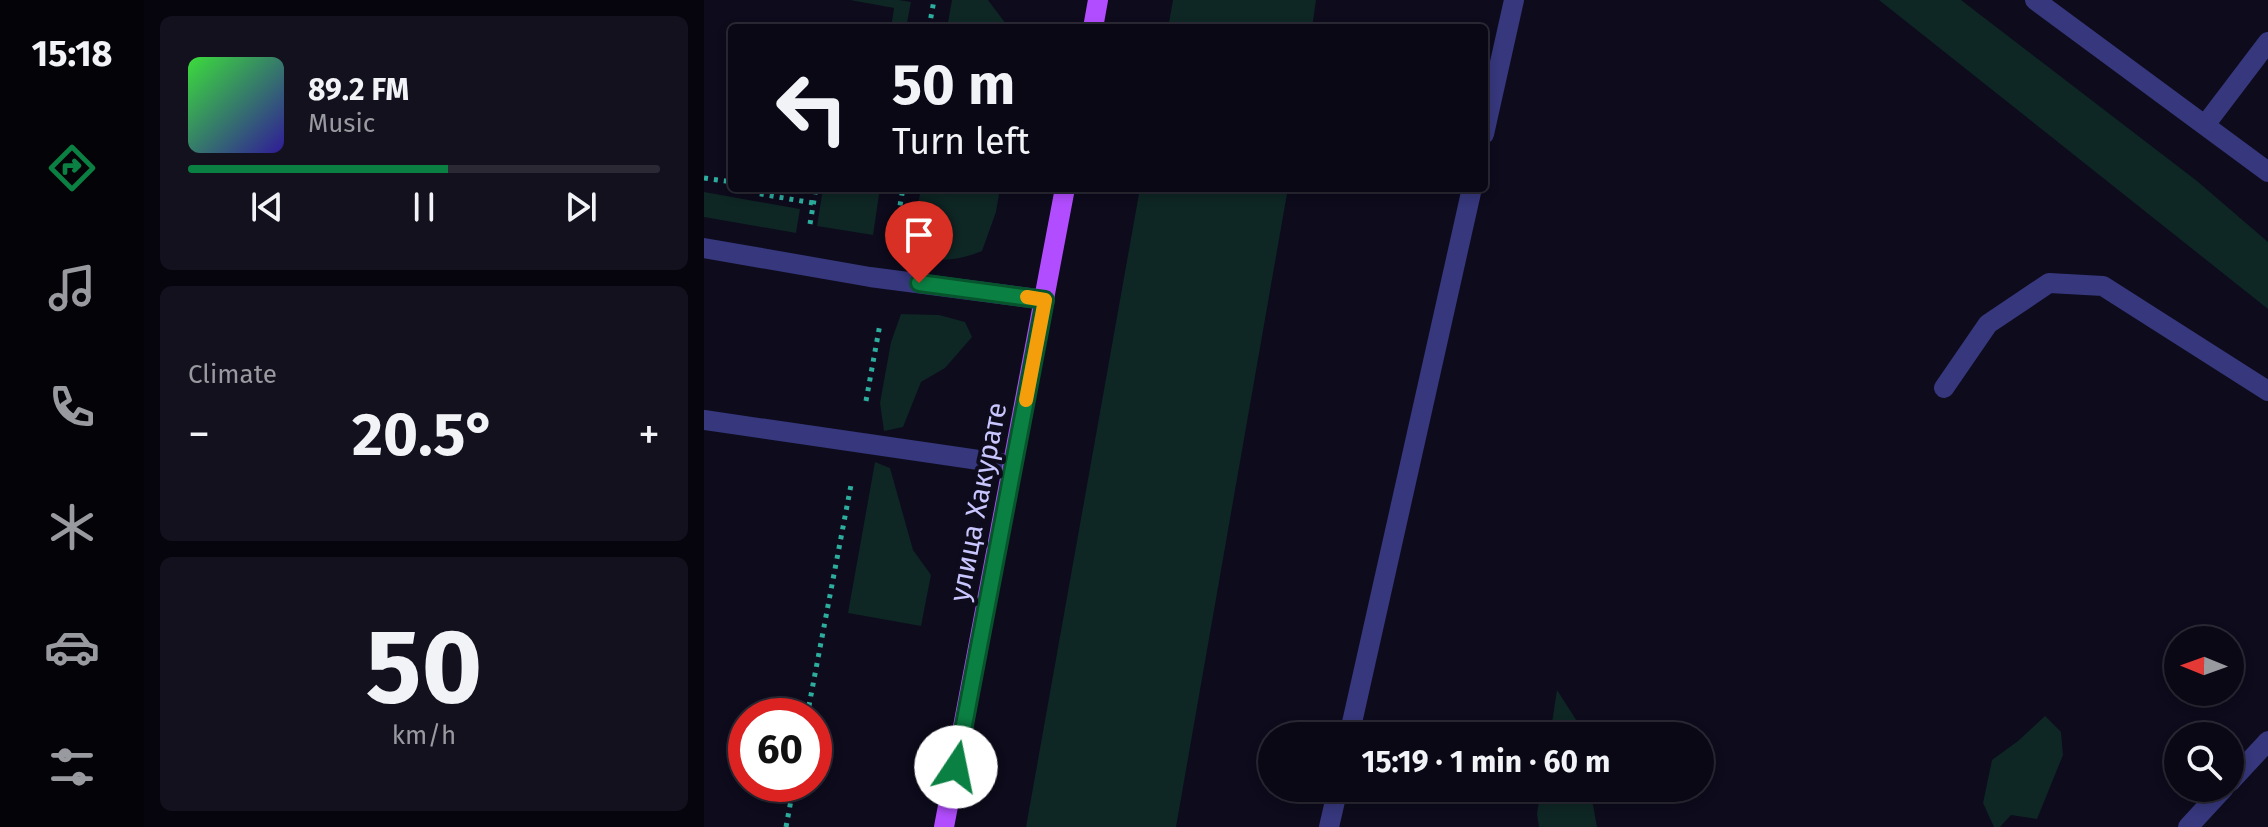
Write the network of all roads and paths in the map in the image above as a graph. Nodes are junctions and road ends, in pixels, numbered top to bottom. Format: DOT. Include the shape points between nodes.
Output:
graph roads {
  1 [pos="934,0"];
  2 [pos="1098,0"];
  3 [pos="1514,0"];
  4 [pos="2035,0"];
  5 [pos="930,24"];
  6 [pos="1094,24"];
  7 [pos="2268,42"];
  8 [pos="1488,116"];
  9 [pos="2205,125"];
  10 [pos="2268,172"];
  11 [pos="704,178"];
  12 [pos="728,181"];
  13 [pos="755,192"];
  14 [pos="1064,192"];
  15 [pos="1471,192"];
  16 [pos="813,203"];
  17 [pos="704,248"];
  18 [pos="1045,300"];
  19 [pos="1944,388"];
  20 [pos="2268,391"];
  21 [pos="704,420"];
  22 [pos="1013,465"];
  23 [pos="1352,722"];
  24 [pos="2268,741"];
  25 [pos="2244,767"];
  26 [pos="791,802"];
  27 [pos="1335,802"];
  28 [pos="2211,802"];
  29 [pos="786,827"];
  30 [pos="944,827"];
  31 [pos="1329,827"];
  32 [pos="2188,827"];
  1 -- 5 [label="path"];
  2 -- 6 [label="main road"];
  3 -- 8 [label="lane"];
  4 -- 9 [label="lane"];
  7 -- 9 [label="lane"];
  9 -- 10 [label="lane"];
  11 -- 12 [label="path"];
  13 -- 16 [label="path"];
  14 -- 18 [label="main road, улица Хакурате"];
  15 -- 23 [label="lane"];
  17 -- 18 [label="lane"];
  18 -- 22 [label="main road, улица Хакурате"];
  19 -- 20 [label="lane" via="1988,324 2049,283 2103,286"];
  21 -- 22 [label="lane"];
  22 -- 30 [label="main road, улица Хакурате"];
  24 -- 25 [label="lane"];
  26 -- 29 [label="path"];
  27 -- 31 [label="lane"];
  28 -- 32 [label="lane"];
}
